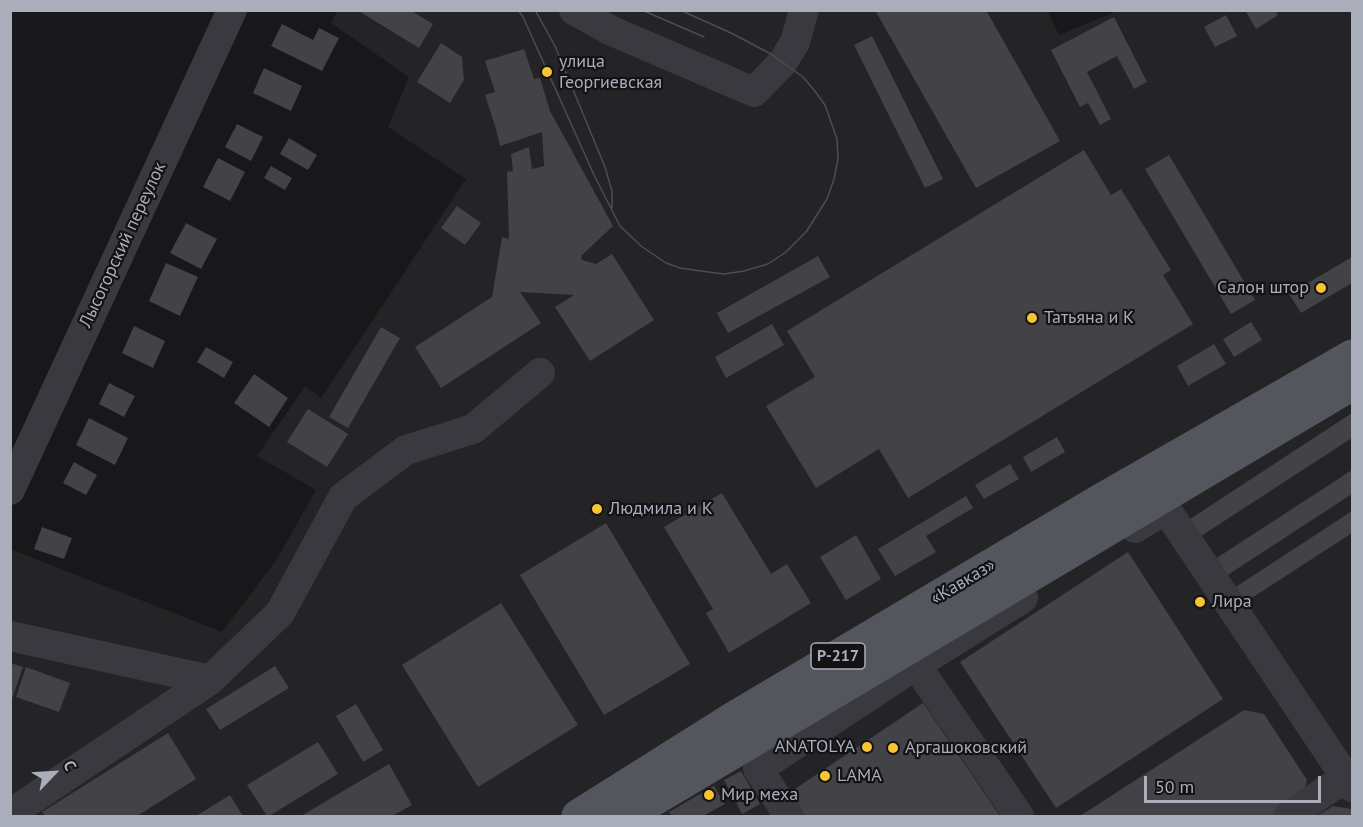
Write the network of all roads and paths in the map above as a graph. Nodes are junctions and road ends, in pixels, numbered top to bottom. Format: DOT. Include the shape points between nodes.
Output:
graph roads {
  1 [pos="232,10"];
  2 [pos="574,10"];
  3 [pos="804,10"];
  4 [pos="1353,356"];
  5 [pos="540,373"];
  6 [pos="1353,384"];
  7 [pos="12,482"];
  8 [pos="10,636"];
  9 [pos="916,665"];
  10 [pos="210,680"];
  11 [pos="1350,779"];
  12 [pos="10,814"];
  13 [pos="578,816"];
  14 [pos="626,816"];
  15 [pos="789,816"];
  16 [pos="1019,816"];
  17 [pos="1289,816"];
  1 -- 7 [label="street, Лысогорский переулок"];
  2 -- 3 [label="street" via="612,31 754,92 783,62 795,42"];
  4 -- 13 [label="main road, «Кавказ» / Р-217" via="752,707"];
  5 -- 10 [label="street" via="473,429 406,450 343,497 280,613"];
  6 -- 14 [label="main road, «Кавказ» / Р-217"];
  8 -- 10 [label="street"];
  9 -- 11 [label="street" via="1166,509"];
  9 -- 15 [label="street" via="758,769"];
  9 -- 16 [label="street"];
  10 -- 12 [label="street"];
  11 -- 17 [label="street"];
}
